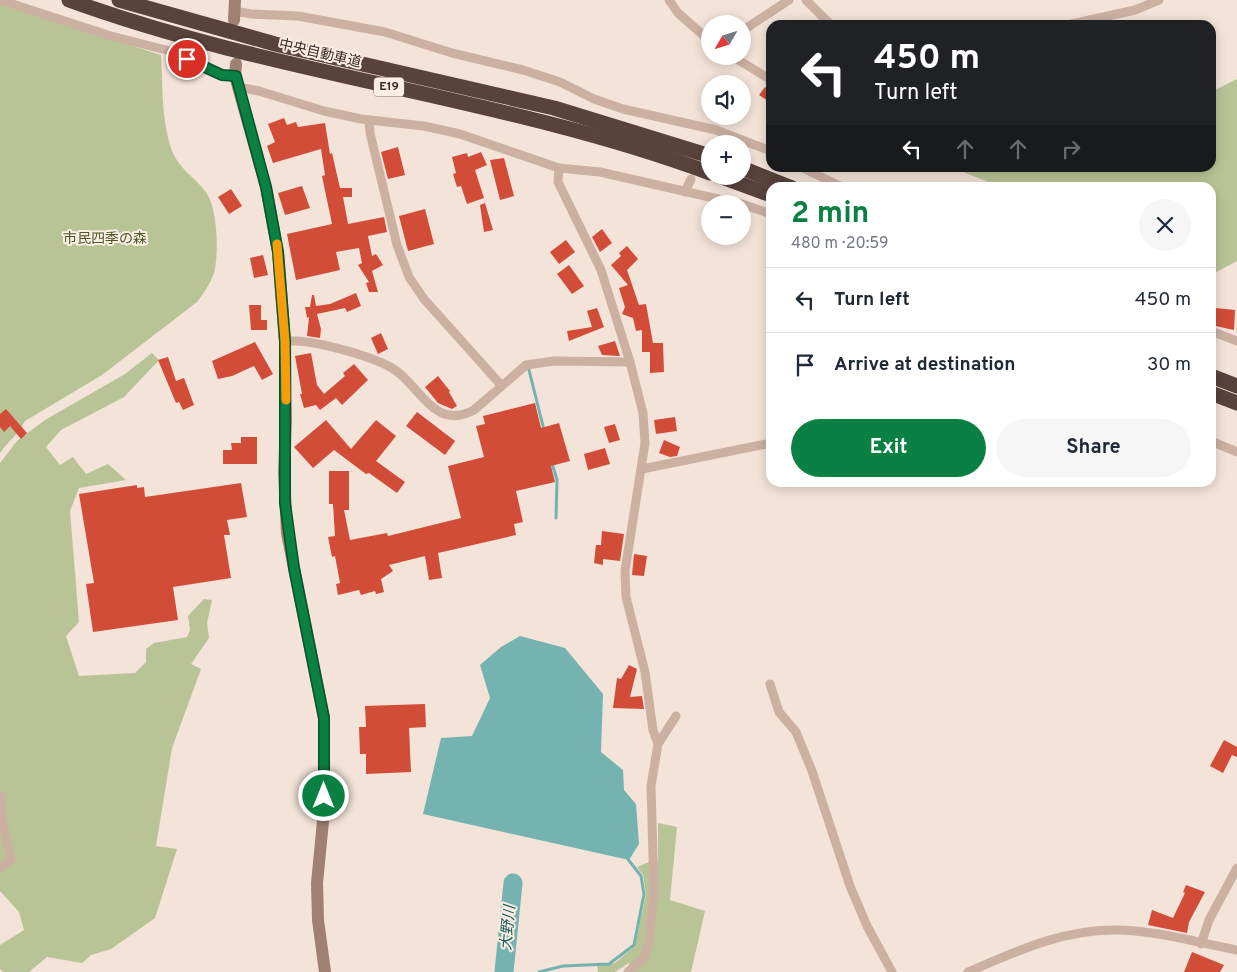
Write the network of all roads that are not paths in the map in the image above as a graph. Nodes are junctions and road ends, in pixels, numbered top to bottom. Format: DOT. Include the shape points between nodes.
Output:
graph roads {
  1 [pos="0,0"];
  2 [pos="69,0"];
  3 [pos="119,0"];
  4 [pos="669,0"];
  5 [pos="789,0"];
  6 [pos="806,0"];
  7 [pos="1160,0"];
  8 [pos="235,10"];
  9 [pos="826,20"];
  10 [pos="1089,20"];
  11 [pos="751,25"];
  12 [pos="701,32"];
  13 [pos="747,65"];
  14 [pos="236,76"];
  15 [pos="766,77"];
  16 [pos="369,120"];
  17 [pos="724,135"];
  18 [pos="751,146"];
  19 [pos="766,150"];
  20 [pos="701,153"];
  21 [pos="559,168"];
  22 [pos="701,170"];
  23 [pos="751,172"];
  24 [pos="811,172"];
  25 [pos="691,179"];
  26 [pos="777,182"];
  27 [pos="832,182"];
  28 [pos="742,185"];
  29 [pos="686,192"];
  30 [pos="766,194"];
  31 [pos="701,195"];
  32 [pos="751,207"];
  33 [pos="766,212"];
  34 [pos="1216,333"];
  35 [pos="285,341"];
  36 [pos="1237,342"];
  37 [pos="630,362"];
  38 [pos="1216,378"];
  39 [pos="502,385"];
  40 [pos="1237,386"];
  41 [pos="1216,395"];
  42 [pos="1237,403"];
  43 [pos="1216,443"];
  44 [pos="766,445"];
  45 [pos="1237,452"];
  46 [pos="642,469"];
  47 [pos="770,684"];
  48 [pos="676,716"];
  49 [pos="658,744"];
  50 [pos="0,795"];
  51 [pos="1237,868"];
  52 [pos="0,869"];
  53 [pos="1201,944"];
  54 [pos="1237,950"];
  55 [pos="325,972"];
  56 [pos="628,972"];
  57 [pos="892,972"];
  58 [pos="968,972"];
  1 -- 14 [label="street" via="170,52 222,75"];
  2 -- 22 [label="highway, 中央自動車道 / E19" via="212,45 552,125"];
  3 -- 20 [label="highway, 中央自動車道 / E19" via="275,44 554,108"];
  4 -- 12 [label="street" via="678,13"];
  5 -- 11 [label="street"];
  6 -- 9 [label="street"];
  7 -- 10 [label="street" via="1134,10"];
  8 -- 17 [label="street" via="298,16 386,32 560,82 623,109 716,130"];
  13 -- 15 [label="street"];
  14 -- 16 [label="street" via="260,91 324,111"];
  14 -- 35 [label="street" via="266,187 278,252"];
  16 -- 21 [label="street" via="460,134"];
  16 -- 39 [label="street" via="397,245 409,277 424,299"];
  18 -- 19 [label="street"];
  21 -- 29 [label="street" via="600,172"];
  21 -- 37 [label="street" via="558,182 601,270"];
  23 -- 26 [label="highway"];
  24 -- 27 [label="street"];
  25 -- 29 [label="street"];
  28 -- 30 [label="highway"];
  29 -- 31 [label="street"];
  32 -- 33 [label="street"];
  34 -- 36 [label="street"];
  35 -- 39 [label="street" via="320,343 382,363 395,370 434,410 447,415 468,414"];
  35 -- 55 [label="street" via="287,533 324,718 324,812 317,883"];
  37 -- 39 [label="street" via="526,365"];
  37 -- 46 [label="street" via="644,413"];
  38 -- 40 [label="highway"];
  41 -- 42 [label="highway"];
  43 -- 45 [label="street"];
  44 -- 46 [label="street"];
  46 -- 49 [label="street" via="628,548 626,597 646,672 653,730"];
  47 -- 57 [label="street" via="779,712 796,732 850,886"];
  48 -- 49 [label="street"];
  49 -- 56 [label="street" via="652,786 654,892 649,943 644,958"];
  50 -- 52 [label="street" via="11,859"];
  51 -- 53 [label="street" via="1209,920"];
  53 -- 54 [label="street"];
  53 -- 58 [label="street" via="1136,932 1094,931 1052,938"];
}
